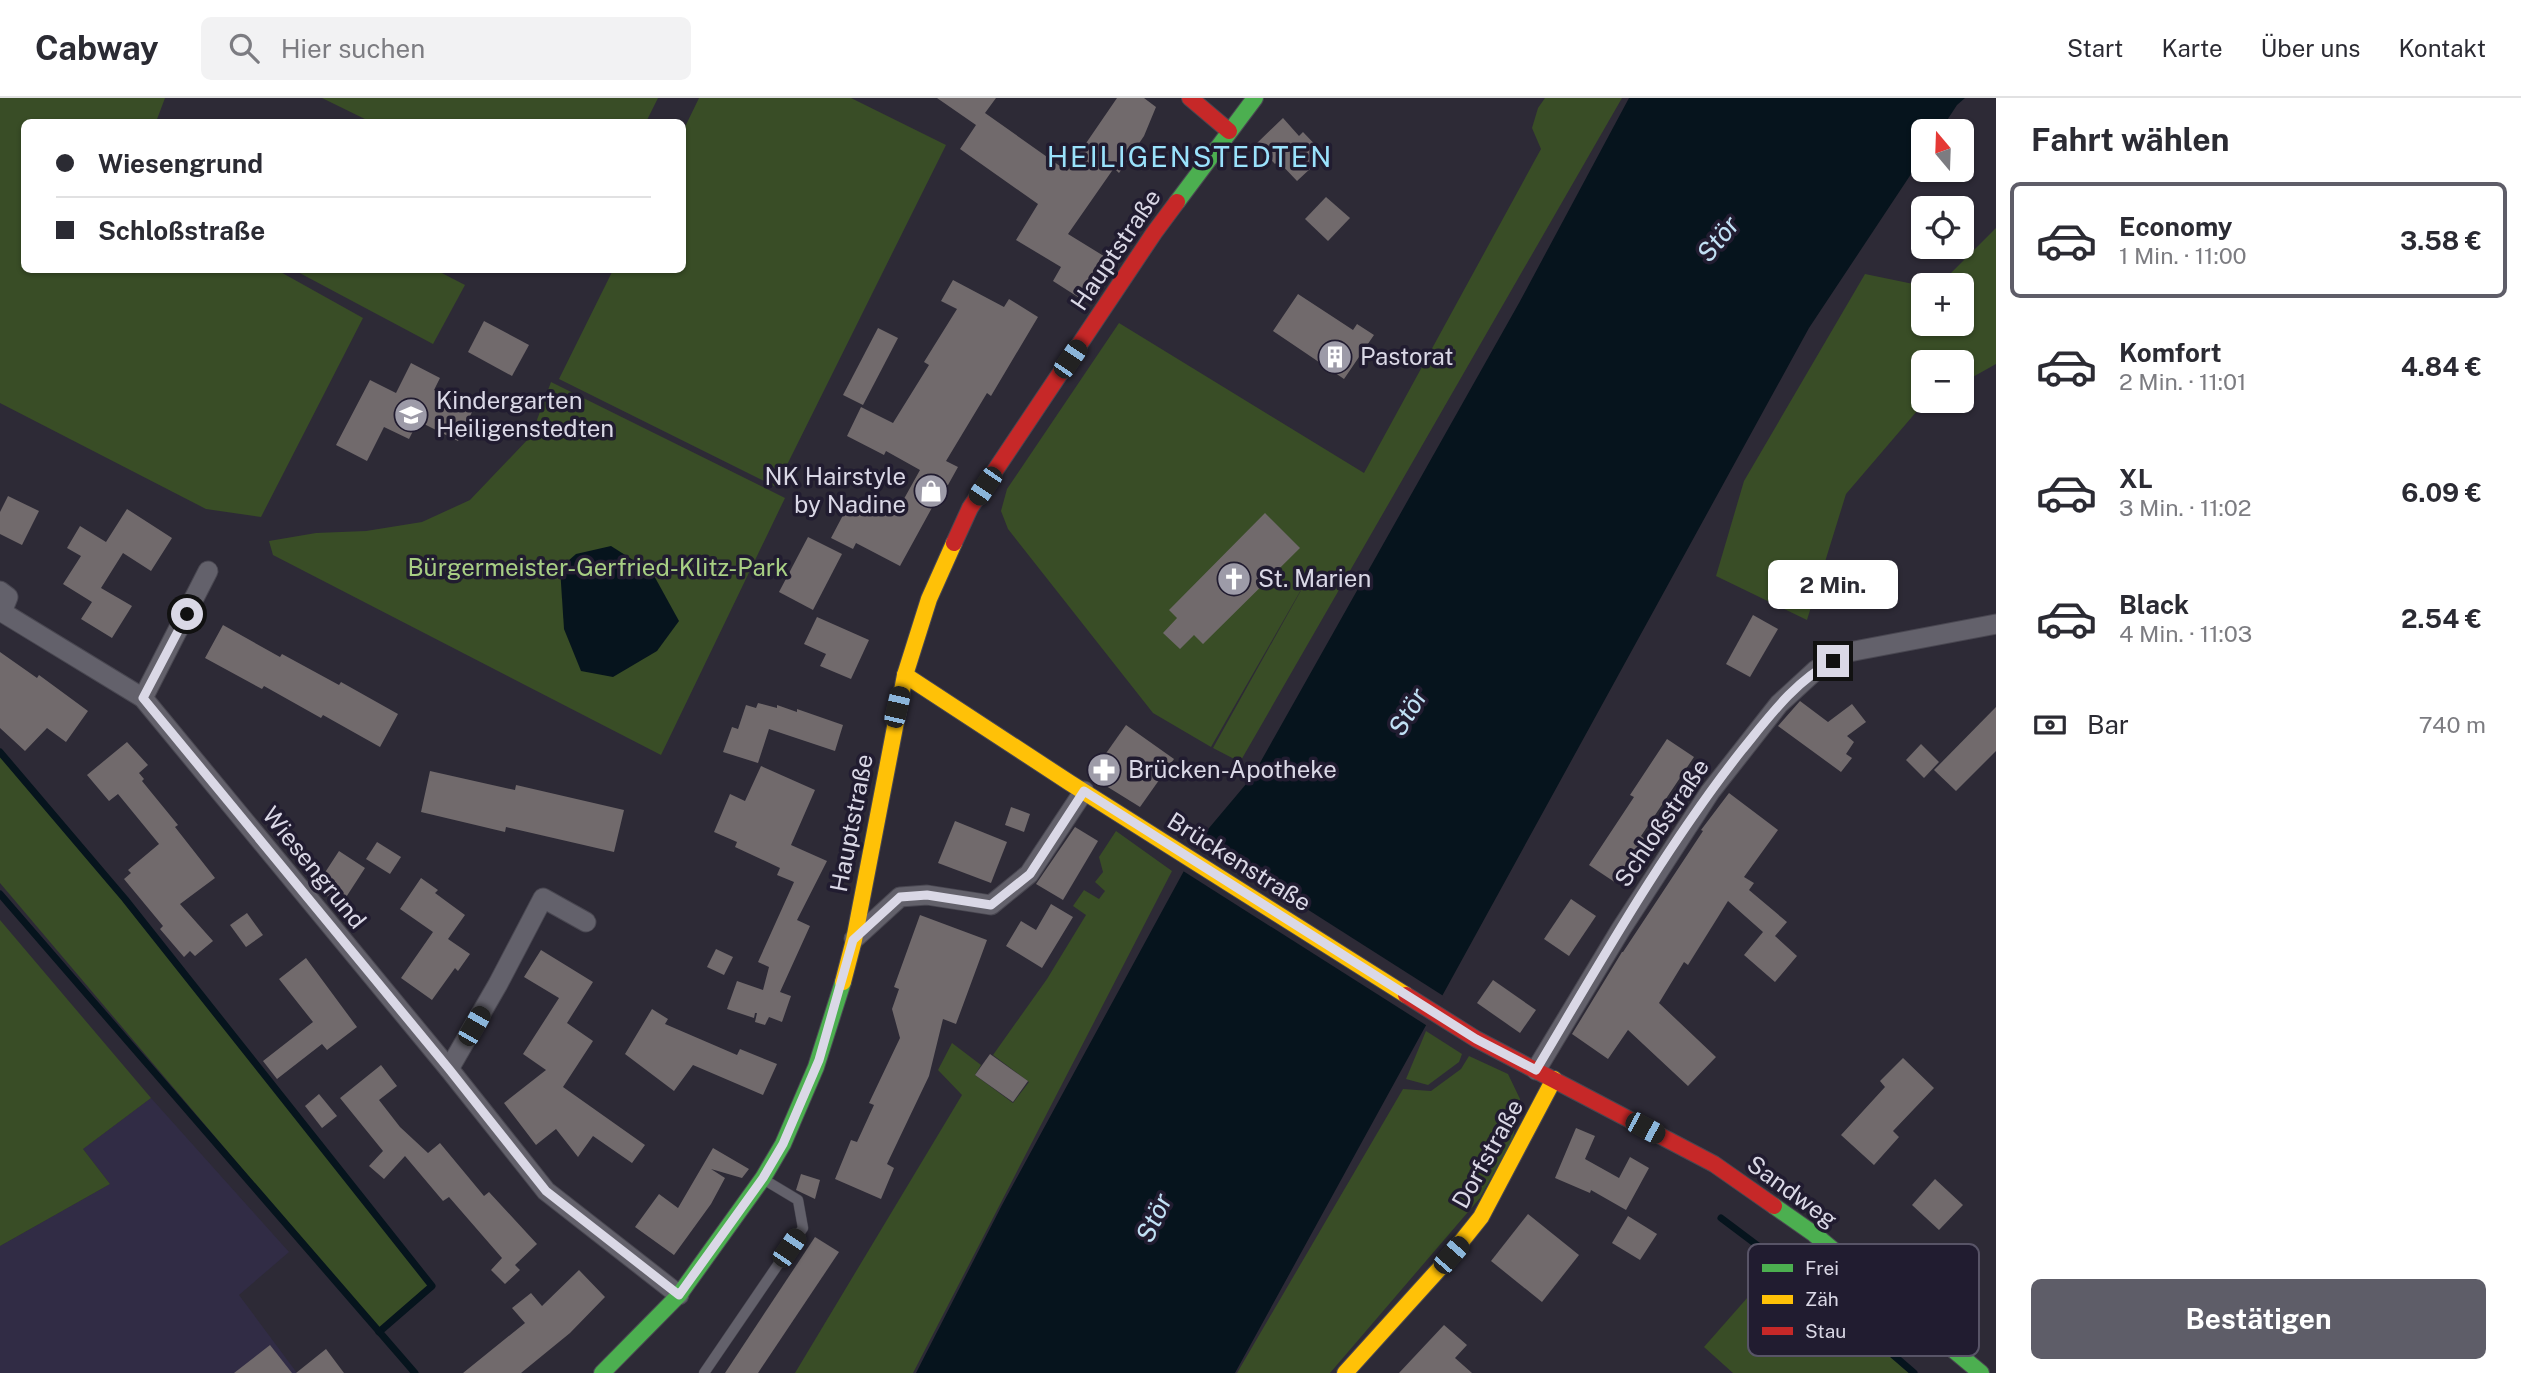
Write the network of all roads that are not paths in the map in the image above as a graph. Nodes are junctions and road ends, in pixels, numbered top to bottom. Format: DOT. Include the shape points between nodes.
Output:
graph roads {
  1 [pos="1190,98"];
  2 [pos="1255,98"];
  3 [pos="1229,131"];
  4 [pos="208,571"];
  5 [pos="0,591"];
  6 [pos="1996,624"];
  7 [pos="905,675"];
  8 [pos="143,698"];
  9 [pos="1084,791"];
  10 [pos="586,922"];
  11 [pos="853,940"];
  12 [pos="449,1069"];
  13 [pos="1545,1074"];
  14 [pos="763,1178"];
  15 [pos="1826,1244"];
  16 [pos="679,1295"];
  17 [pos="1961,1356"];
  18 [pos="612,1370"];
  19 [pos="704,1373"];
  20 [pos="1345,1373"];
  21 [pos="1982,1373"];
  1 -- 3 [label="street"];
  2 -- 3 [label="street, Hauptstraße"];
  3 -- 7 [label="street, Hauptstraße" via="1154,233 970,508 929,600"];
  4 -- 8 [label="street"];
  5 -- 8 [label="street, Wiesengrund" via="8,597 2,612"];
  6 -- 13 [label="street, Schloßstraße" via="1849,652 1816,670 1779,704 1710,792 1621,929"];
  7 -- 9 [label="street, Brückenstraße"];
  7 -- 11 [label="street, Hauptstraße"];
  8 -- 12 [label="street, Wiesengrund"];
  9 -- 11 [label="street" via="1030,874 991,905 927,895 900,897"];
  9 -- 13 [label="street, Brückenstraße" via="1464,1032"];
  10 -- 12 [label="street" via="543,898"];
  11 -- 14 [label="street, Hauptstraße" via="819,1060"];
  12 -- 16 [label="street, Wiesengrund" via="546,1191"];
  13 -- 15 [label="street, Sandweg" via="1714,1164"];
  13 -- 20 [label="street, Dorfstraße" via="1481,1217"];
  14 -- 16 [label="street, Hauptstraße"];
  14 -- 19 [label="lane" via="799,1200 803,1228"];
  16 -- 18 [label="street, Hauptstraße"];
  17 -- 21 [label="street, Sandweg"];
}
